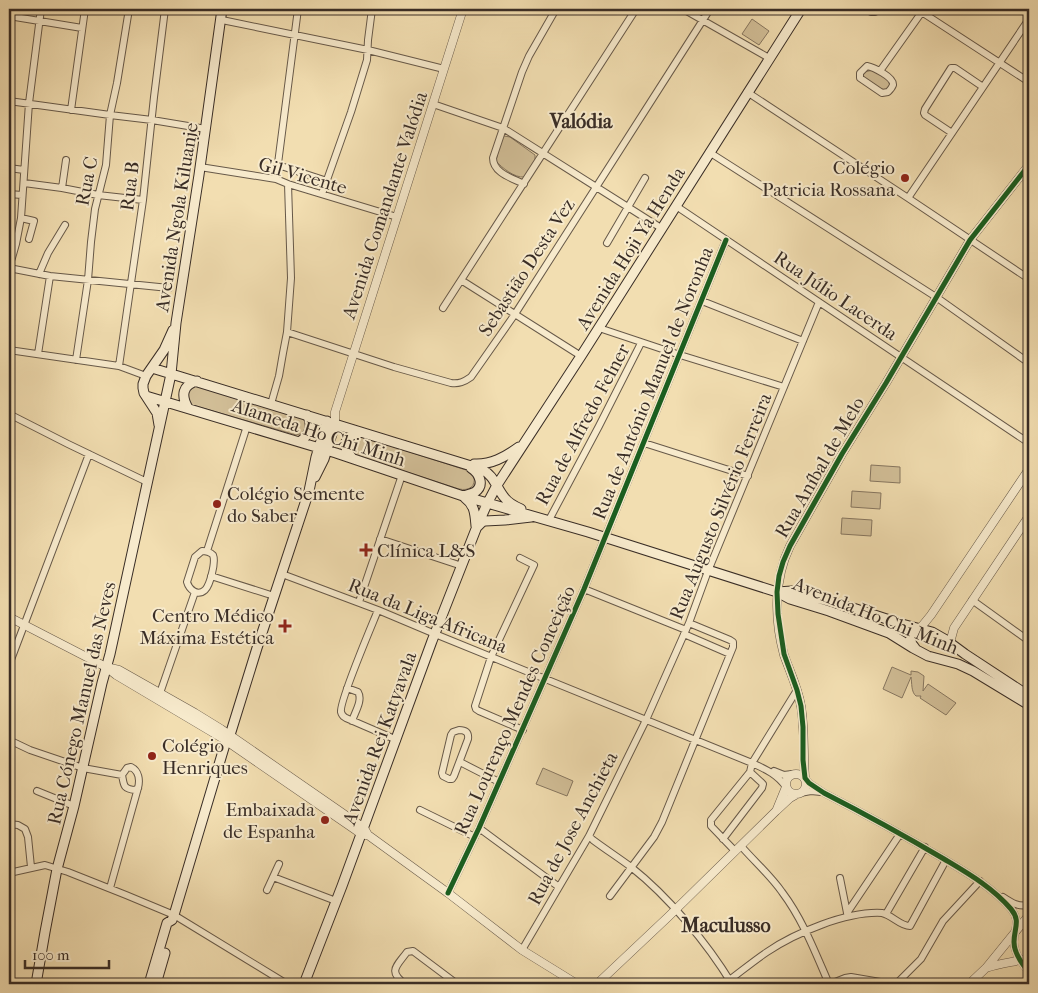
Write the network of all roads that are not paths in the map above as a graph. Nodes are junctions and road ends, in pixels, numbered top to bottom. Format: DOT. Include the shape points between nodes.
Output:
graph roads {
  1 [pos="41,9"];
  2 [pos="85,9"];
  3 [pos="130,9"];
  4 [pos="165,9"];
  5 [pos="222,9"];
  6 [pos="298,9"];
  7 [pos="372,9"];
  8 [pos="463,9"];
  9 [pos="556,9"];
  10 [pos="636,9"];
  11 [pos="683,9"];
  12 [pos="710,9"];
  13 [pos="867,9"];
  14 [pos="879,9"];
  15 [pos="921,10"];
  16 [pos="797,11"];
  17 [pos="9,16"];
  18 [pos="1029,19"];
  19 [pos="222,20"];
  20 [pos="703,20"];
  21 [pos="39,22"];
  22 [pos="82,28"];
  23 [pos="295,35"];
  24 [pos="368,50"];
  25 [pos="769,58"];
  26 [pos="1000,62"];
  27 [pos="444,69"];
  28 [pos="880,71"];
  29 [pos="1029,82"];
  30 [pos="983,87"];
  31 [pos="747,92"];
  32 [pos="9,101"];
  33 [pos="29,103"];
  34 [pos="433,104"];
  35 [pos="71,110"];
  36 [pos="110,116"];
  37 [pos="152,120"];
  38 [pos="206,128"];
  39 [pos="503,128"];
  40 [pos="952,133"];
  41 [pos="543,152"];
  42 [pos="709,152"];
  43 [pos="66,160"];
  44 [pos="278,165"];
  45 [pos="1029,165"];
  46 [pos="200,167"];
  47 [pos="9,168"];
  48 [pos="24,170"];
  49 [pos="645,178"];
  50 [pos="276,179"];
  51 [pos="327,181"];
  52 [pos="24,183"];
  53 [pos="288,184"];
  54 [pos="524,184"];
  55 [pos="595,186"];
  56 [pos="62,188"];
  57 [pos="9,194"];
  58 [pos="322,194"];
  59 [pos="22,195"];
  60 [pos="98,195"];
  61 [pos="908,198"];
  62 [pos="143,200"];
  63 [pos="676,206"];
  64 [pos="629,207"];
  65 [pos="397,217"];
  66 [pos="21,218"];
  67 [pos="65,225"];
  68 [pos="661,228"];
  69 [pos="29,239"];
  70 [pos="726,240"];
  71 [pos="970,240"];
  72 [pos="607,243"];
  73 [pos="9,266"];
  74 [pos="39,274"];
  75 [pos="50,276"];
  76 [pos="1029,279"];
  77 [pos="88,280"];
  78 [pos="461,280"];
  79 [pos="130,285"];
  80 [pos="169,288"];
  81 [pos="936,298"];
  82 [pos="702,301"];
  83 [pos="819,302"];
  84 [pos="443,308"];
  85 [pos="514,314"];
  86 [pos="176,323"];
  87 [pos="599,328"];
  88 [pos="287,332"];
  89 [pos="644,334"];
  90 [pos="803,341"];
  91 [pos="641,343"];
  92 [pos="9,350"];
  93 [pos="38,354"];
  94 [pos="353,354"];
  95 [pos="581,356"];
  96 [pos="680,356"];
  97 [pos="901,357"];
  98 [pos="76,360"];
  99 [pos="1029,363"];
  100 [pos="120,366"];
  101 [pos="152,368"];
  102 [pos="172,374"];
  103 [pos="146,376"];
  104 [pos="197,381"];
  105 [pos="784,387"];
  106 [pos="146,396"];
  107 [pos="166,402"];
  108 [pos="271,404"];
  109 [pos="188,408"];
  110 [pos="9,414"];
  111 [pos="307,415"];
  112 [pos="331,423"];
  113 [pos="247,426"];
  114 [pos="160,430"];
  115 [pos="360,432"];
  116 [pos="527,438"];
  117 [pos="299,442"];
  118 [pos="644,443"];
  119 [pos="1029,443"];
  120 [pos="323,449"];
  121 [pos="89,454"];
  122 [pos="352,458"];
  123 [pos="461,462"];
  124 [pos="1029,469"];
  125 [pos="402,475"];
  126 [pos="748,476"];
  127 [pos="148,482"];
  128 [pos="497,485"];
  129 [pos="463,496"];
  130 [pos="487,504"];
  131 [pos="537,516"];
  132 [pos="1029,516"];
  133 [pos="549,520"];
  134 [pos="476,529"];
  135 [pos="604,537"];
  136 [pos="380,539"];
  137 [pos="207,551"];
  138 [pos="520,558"];
  139 [pos="462,566"];
  140 [pos="708,571"];
  141 [pos="282,574"];
  142 [pos="211,576"];
  143 [pos="584,589"];
  144 [pos="195,592"];
  145 [pos="777,592"];
  146 [pos="274,596"];
  147 [pos="972,600"];
  148 [pos="359,602"];
  149 [pos="378,610"];
  150 [pos="9,617"];
  151 [pos="689,622"];
  152 [pos="24,625"];
  153 [pos="918,629"];
  154 [pos="685,632"];
  155 [pos="435,634"];
  156 [pos="1029,641"];
  157 [pos="951,643"];
  158 [pos="919,651"];
  159 [pos="730,654"];
  160 [pos="491,657"];
  161 [pos="939,659"];
  162 [pos="9,665"];
  163 [pos="106,667"];
  164 [pos="545,679"];
  165 [pos="347,688"];
  166 [pos="797,690"];
  167 [pos="159,696"];
  168 [pos="1027,700"];
  169 [pos="646,720"];
  170 [pos="352,721"];
  171 [pos="523,730"];
  172 [pos="228,738"];
  173 [pos="9,740"];
  174 [pos="397,740"];
  175 [pos="696,740"];
  176 [pos="803,760"];
  177 [pos="460,762"];
  178 [pos="752,763"];
  179 [pos="761,767"];
  180 [pos="83,768"];
  181 [pos="750,772"];
  182 [pos="792,774"];
  183 [pos="122,775"];
  184 [pos="805,778"];
  185 [pos="499,782"];
  186 [pos="786,787"];
  187 [pos="138,788"];
  188 [pos="37,791"];
  189 [pos="824,793"];
  190 [pos="799,794"];
  191 [pos="74,806"];
  192 [pos="420,810"];
  193 [pos="776,811"];
  194 [pos="9,824"];
  195 [pos="479,828"];
  196 [pos="364,832"];
  197 [pos="900,834"];
  198 [pos="589,836"];
  199 [pos="475,837"];
  200 [pos="723,839"];
  201 [pos="925,847"];
  202 [pos="738,848"];
  203 [pos="946,860"];
  204 [pos="279,864"];
  205 [pos="31,867"];
  206 [pos="632,868"];
  207 [pos="57,869"];
  208 [pos="9,873"];
  209 [pos="273,877"];
  210 [pos="840,878"];
  211 [pos="980,881"];
  212 [pos="559,887"];
  213 [pos="110,888"];
  214 [pos="267,890"];
  215 [pos="995,892"];
  216 [pos="448,893"];
  217 [pos="610,896"];
  218 [pos="336,901"];
  219 [pos="1029,905"];
  220 [pos="675,910"];
  221 [pos="886,914"];
  222 [pos="848,915"];
  223 [pos="1029,915"];
  224 [pos="173,918"];
  225 [pos="806,931"];
  226 [pos="1015,933"];
  227 [pos="522,950"];
  228 [pos="1029,958"];
  229 [pos="1020,960"];
  230 [pos="986,968"];
  231 [pos="1029,972"];
  232 [pos="728,983"];
  233 [pos="36,984"];
  234 [pos="149,984"];
  235 [pos="156,984"];
  236 [pos="287,984"];
  237 [pos="304,984"];
  238 [pos="405,984"];
  239 [pos="457,984"];
  240 [pos="577,984"];
  241 [pos="597,984"];
  242 [pos="829,984"];
  243 [pos="892,984"];
  244 [pos="896,984"];
  245 [pos="968,984"];
  1 -- 21 [label="street"];
  2 -- 22 [label="street"];
  3 -- 36 [label="street, Rua C"];
  4 -- 37 [label="street, Rua B"];
  5 -- 19 [label="main road, Avenida Ngola Kiluanje"];
  6 -- 23 [label="street"];
  7 -- 24 [label="street"];
  8 -- 27 [label="street, Avenida Comandante Valódia"];
  9 -- 39 [label="street" via="529,56"];
  10 -- 41 [label="street"];
  11 -- 20 [label="street"];
  12 -- 20 [label="street, Sebastião Desta Vez"];
  13 -- 14 [label="street" via="875,12"];
  15 -- 26 [label="street"];
  15 -- 28 [label="street"];
  16 -- 25 [label="main road, Avenida Hoji Ya Henda"];
  17 -- 21 [label="street"];
  18 -- 26 [label="street"];
  19 -- 23 [label="street"];
  19 -- 38 [label="main road, Avenida Ngola Kiluanje"];
  20 -- 25 [label="street"];
  20 -- 55 [label="street, Sebastião Desta Vez"];
  21 -- 22 [label="street"];
  21 -- 33 [label="street"];
  22 -- 35 [label="street"];
  23 -- 24 [label="street"];
  23 -- 44 [label="street"];
  24 -- 27 [label="street"];
  24 -- 51 [label="street" via="354,104"];
  25 -- 31 [label="main road, Avenida Hoji Ya Henda"];
  26 -- 29 [label="street"];
  26 -- 30 [label="street"];
  27 -- 34 [label="street, Avenida Comandante Valódia"];
  28 -- 28 [label="street" via="866,66 859,76 886,93 892,83"];
  30 -- 40 [label="street"];
  30 -- 40 [label="street" via="951,68 924,113"];
  31 -- 42 [label="main road, Avenida Hoji Ya Henda"];
  31 -- 61 [label="street"];
  32 -- 33 [label="street"];
  33 -- 35 [label="street"];
  33 -- 48 [label="street"];
  34 -- 39 [label="street"];
  34 -- 65 [label="street, Avenida Comandante Valódia"];
  35 -- 36 [label="street"];
  36 -- 37 [label="street"];
  36 -- 60 [label="street, Rua C" via="106,165"];
  37 -- 38 [label="street"];
  37 -- 62 [label="street, Rua B"];
  38 -- 46 [label="main road, Avenida Ngola Kiluanje"];
  39 -- 41 [label="street"];
  39 -- 54 [label="street" via="493,164"];
  40 -- 61 [label="street"];
  41 -- 54 [label="street"];
  41 -- 55 [label="street"];
  42 -- 63 [label="main road, Avenida Hoji Ya Henda"];
  42 -- 81 [label="street"];
  43 -- 56 [label="street"];
  44 -- 50 [label="street"];
  44 -- 51 [label="street"];
  45 -- 71 [label="street, Rua Aníbal de Melo"];
  46 -- 50 [label="street, Gil Vicente"];
  46 -- 86 [label="main road, Avenida Ngola Kiluanje"];
  47 -- 48 [label="street"];
  48 -- 52 [label="street"];
  49 -- 64 [label="street"];
  50 -- 53 [label="street, Gil Vicente"];
  51 -- 58 [label="street"];
  52 -- 56 [label="street"];
  52 -- 59 [label="street"];
  53 -- 58 [label="street, Gil Vicente"];
  53 -- 88 [label="street" via="291,278"];
  54 -- 78 [label="street"];
  55 -- 64 [label="street"];
  55 -- 85 [label="street, Sebastião Desta Vez"];
  56 -- 60 [label="street"];
  57 -- 59 [label="street"];
  58 -- 65 [label="street, Gil Vicente"];
  59 -- 66 [label="street"];
  60 -- 62 [label="street"];
  60 -- 77 [label="street, Rua C"];
  61 -- 71 [label="street"];
  62 -- 79 [label="street, Rua B"];
  63 -- 68 [label="main road, Avenida Hoji Ya Henda"];
  63 -- 70 [label="street, Rua Júlio Lacerda"];
  64 -- 68 [label="street"];
  64 -- 72 [label="street"];
  65 -- 94 [label="street, Avenida Comandante Valódia"];
  66 -- 69 [label="street" via="34,220"];
  66 -- 73 [label="street"];
  67 -- 74 [label="street"];
  68 -- 87 [label="main road, Avenida Hoji Ya Henda"];
  70 -- 82 [label="street, Rua de António Manuel de Noronha"];
  70 -- 83 [label="street, Rua Júlio Lacerda"];
  71 -- 76 [label="street"];
  71 -- 81 [label="street, Rua Aníbal de Melo"];
  73 -- 74 [label="street"];
  74 -- 75 [label="street"];
  75 -- 77 [label="street"];
  75 -- 93 [label="street"];
  77 -- 79 [label="street"];
  77 -- 98 [label="street, Rua C"];
  78 -- 84 [label="street"];
  78 -- 85 [label="street"];
  79 -- 80 [label="street"];
  79 -- 100 [label="street, Rua B"];
  81 -- 97 [label="street, Rua Aníbal de Melo"];
  81 -- 99 [label="street"];
  82 -- 90 [label="street"];
  82 -- 96 [label="street, Rua de António Manuel de Noronha"];
  83 -- 90 [label="street, Rua Augusto Silvério Ferreira"];
  83 -- 97 [label="street, Rua Júlio Lacerda"];
  85 -- 94 [label="street, Sebastião Desta Vez" via="476,372 459,384"];
  85 -- 95 [label="street"];
  86 -- 101 [label="main road"];
  86 -- 102 [label="main road, Avenida Ngola Kiluanje"];
  87 -- 91 [label="street"];
  87 -- 95 [label="main road, Avenida Hoji Ya Henda"];
  88 -- 94 [label="street, Sebastião Desta Vez"];
  88 -- 108 [label="street"];
  89 -- 91 [label="street, Rua de Alfredo Felner"];
  90 -- 105 [label="street, Rua Augusto Silvério Ferreira"];
  91 -- 96 [label="street"];
  91 -- 133 [label="street, Rua de Alfredo Felner"];
  92 -- 93 [label="street"];
  93 -- 98 [label="street"];
  94 -- 112 [label="street, Avenida Comandante Valódia"];
  95 -- 116 [label="main road, Avenida Hoji Ya Henda"];
  96 -- 105 [label="street"];
  96 -- 118 [label="street, Rua de António Manuel de Noronha"];
  97 -- 119 [label="street, Rua Júlio Lacerda"];
  97 -- 145 [label="street, Rua Aníbal de Melo" via="790,546"];
  98 -- 100 [label="street"];
  100 -- 103 [label="street"];
  101 -- 102 [label="main road, Alameda Ho Chi Minh"];
  101 -- 103 [label="main road"];
  102 -- 104 [label="main road, Alameda Ho Chi Minh"];
  102 -- 107 [label="main road, Avenida Ngola Kiluanje"];
  103 -- 106 [label="main road" via="143,388"];
  104 -- 108 [label="main road, Alameda Ho Chi Minh"];
  104 -- 109 [label="main road" via="188,385 184,392"];
  105 -- 126 [label="street, Rua Augusto Silvério Ferreira"];
  106 -- 107 [label="main road, Alameda Ho Chi Minh"];
  106 -- 114 [label="main road" via="157,413"];
  107 -- 109 [label="main road, Alameda Ho Chi Minh"];
  107 -- 114 [label="main road, Avenida Ngola Kiluanje"];
  108 -- 111 [label="main road, Alameda Ho Chi Minh"];
  109 -- 113 [label="main road, Alameda Ho Chi Minh"];
  110 -- 121 [label="street"];
  111 -- 112 [label="main road, Alameda Ho Chi Minh"];
  111 -- 117 [label="main road" via="311,427 306,438"];
  112 -- 115 [label="main road, Alameda Ho Chi Minh"];
  112 -- 120 [label="main road, Avenida Comandante Valódia"];
  113 -- 117 [label="main road, Alameda Ho Chi Minh"];
  113 -- 137 [label="street"];
  114 -- 127 [label="main road, Rua Cónego Manuel das Neves"];
  115 -- 122 [label="main road" via="352,434 346,442"];
  115 -- 123 [label="main road, Alameda Ho Chi Minh"];
  116 -- 123 [label="main road" via="496,461 479,464"];
  116 -- 128 [label="main road, Avenida Hoji Ya Henda"];
  117 -- 120 [label="main road, Alameda Ho Chi Minh"];
  118 -- 126 [label="street"];
  118 -- 135 [label="street, Rua de António Manuel de Noronha"];
  120 -- 122 [label="main road, Alameda Ho Chi Minh"];
  120 -- 141 [label="main road, Avenida Comandante Valódia"];
  121 -- 127 [label="street"];
  121 -- 152 [label="street"];
  122 -- 125 [label="main road, Alameda Ho Chi Minh"];
  123 -- 128 [label="main road" via="486,472"];
  123 -- 129 [label="main road" via="475,471 480,480 477,490"];
  124 -- 153 [label="street" via="931,615"];
  125 -- 129 [label="main road, Alameda Ho Chi Minh"];
  125 -- 136 [label="street"];
  126 -- 140 [label="street, Rua Augusto Silvério Ferreira"];
  127 -- 163 [label="main road, Rua Cónego Manuel das Neves"];
  128 -- 129 [label="main road" via="486,494"];
  128 -- 130 [label="main road, Avenida Hoji Ya Henda"];
  128 -- 131 [label="main road" via="506,501"];
  129 -- 130 [label="main road, Alameda Ho Chi Minh"];
  129 -- 134 [label="main road" via="472,505"];
  130 -- 131 [label="main road, Alameda Ho Chi Minh"];
  130 -- 134 [label="main road, Avenida Rei Katyavala"];
  131 -- 133 [label="main road"];
  131 -- 134 [label="main road" via="485,521"];
  132 -- 147 [label="street"];
  133 -- 135 [label="main road"];
  134 -- 139 [label="main road, Avenida Rei Katyavala"];
  135 -- 140 [label="main road"];
  135 -- 143 [label="street, Rua Lourenço Mendes Conceição"];
  136 -- 139 [label="street"];
  136 -- 148 [label="street"];
  137 -- 142 [label="street" via="214,559"];
  137 -- 144 [label="street" via="194,557 187,582"];
  138 -- 160 [label="street" via="534,564"];
  139 -- 155 [label="main road, Avenida Rei Katyavala"];
  140 -- 145 [label="main road"];
  140 -- 151 [label="street, Rua Augusto Silvério Ferreira"];
  141 -- 146 [label="main road, Avenida Comandante Valódia"];
  141 -- 148 [label="street, Rua da Liga Africana"];
  142 -- 144 [label="street" via="206,588"];
  142 -- 146 [label="street"];
  143 -- 154 [label="street"];
  143 -- 164 [label="street, Rua Lourenço Mendes Conceição"];
  144 -- 167 [label="street"];
  145 -- 153 [label="main road, Avenida Ho Chi Minh" via="792,591"];
  145 -- 158 [label="main road, Avenida Ho Chi Minh" via="890,633"];
  145 -- 166 [label="street, Rua Aníbal de Melo" via="782,644"];
  146 -- 172 [label="main road, Avenida Comandante Valódia"];
  147 -- 156 [label="street"];
  147 -- 157 [label="street" via="954,628"];
  148 -- 149 [label="street, Rua da Liga Africana"];
  149 -- 155 [label="street, Rua da Liga Africana"];
  149 -- 165 [label="street"];
  150 -- 152 [label="street"];
  151 -- 154 [label="street, Rua Augusto Silvério Ferreira"];
  151 -- 159 [label="street" via="733,642"];
  152 -- 162 [label="street"];
  152 -- 163 [label="street"];
  153 -- 157 [label="main road, Avenida Ho Chi Minh" via="937,634"];
  153 -- 158 [label="main road" via="910,639"];
  154 -- 159 [label="street"];
  154 -- 169 [label="street, Rua Augusto Silvério Ferreira"];
  155 -- 160 [label="street, Rua da Liga Africana"];
  155 -- 174 [label="main road, Avenida Rei Katyavala"];
  157 -- 161 [label="main road" via="952,657"];
  157 -- 168 [label="main road, Avenida Ho Chi Minh"];
  158 -- 161 [label="main road, Avenida Ho Chi Minh"];
  159 -- 175 [label="street"];
  160 -- 164 [label="street, Rua da Liga Africana"];
  160 -- 171 [label="street" via="475,703 476,709"];
  161 -- 168 [label="main road, Avenida Ho Chi Minh" via="967,668"];
  163 -- 167 [label="street"];
  163 -- 180 [label="main road, Rua Cónego Manuel das Neves"];
  164 -- 169 [label="street, Rua da Liga Africana"];
  164 -- 171 [label="street, Rua Lourenço Mendes Conceição"];
  165 -- 170 [label="street" via="341,713"];
  165 -- 170 [label="street" via="360,696"];
  166 -- 176 [label="street, Rua Aníbal de Melo" via="804,726"];
  166 -- 178 [label="street"];
  167 -- 172 [label="street"];
  169 -- 175 [label="street, Rua da Liga Africana"];
  169 -- 198 [label="street, Rua de Jose Anchieta"];
  170 -- 174 [label="street"];
  171 -- 185 [label="street, Rua Lourenço Mendes Conceição"];
  172 -- 196 [label="street"];
  172 -- 224 [label="main road, Avenida Comandante Valódia"];
  173 -- 180 [label="street"];
  174 -- 196 [label="main road, Avenida Rei Katyavala"];
  175 -- 178 [label="street, Rua da Liga Africana"];
  175 -- 206 [label="street" via="658,830"];
  176 -- 182 [label="street" via="798,771"];
  176 -- 184 [label="street, Rua Aníbal de Melo"];
  177 -- 177 [label="street" via="469,736 464,730 451,735 443,776 452,779"];
  177 -- 185 [label="street"];
  178 -- 179 [label="street, Rua da Liga Africana"];
  178 -- 181 [label="street"];
  179 -- 182 [label="street" via="784,775"];
  179 -- 186 [label="street"];
  180 -- 183 [label="street"];
  180 -- 191 [label="main road, Rua Cónego Manuel das Neves"];
  181 -- 200 [label="street" via="711,820 711,826"];
  181 -- 200 [label="street" via="763,784 762,788"];
  182 -- 184 [label="street" via="801,774"];
  182 -- 186 [label="street" via="786,781"];
  183 -- 187 [label="street" via="127,789"];
  183 -- 187 [label="street" via="127,768 133,768 140,782"];
  184 -- 189 [label="street"];
  184 -- 190 [label="street" via="806,785"];
  185 -- 195 [label="street, Rua Lourenço Mendes Conceição"];
  186 -- 190 [label="street" via="791,793"];
  186 -- 193 [label="street"];
  187 -- 213 [label="street"];
  188 -- 191 [label="street"];
  189 -- 190 [label="street" via="811,791"];
  189 -- 197 [label="street"];
  190 -- 193 [label="street"];
  191 -- 207 [label="main road, Rua Cónego Manuel das Neves"];
  192 -- 199 [label="street"];
  193 -- 202 [label="street"];
  194 -- 205 [label="street" via="25,829"];
  195 -- 199 [label="street, Rua Lourenço Mendes Conceição"];
  195 -- 212 [label="street"];
  196 -- 216 [label="street"];
  196 -- 218 [label="main road, Avenida Rei Katyavala"];
  197 -- 201 [label="street"];
  197 -- 222 [label="street"];
  198 -- 206 [label="street"];
  198 -- 212 [label="street, Rua de Jose Anchieta"];
  199 -- 216 [label="street, Rua Lourenço Mendes Conceição"];
  200 -- 202 [label="street"];
  201 -- 203 [label="street"];
  201 -- 221 [label="street"];
  202 -- 220 [label="street"];
  202 -- 225 [label="street" via="781,890"];
  203 -- 211 [label="street"];
  203 -- 221 [label="street" via="910,926"];
  204 -- 209 [label="street"];
  205 -- 207 [label="street" via="45,865"];
  205 -- 208 [label="street"];
  206 -- 217 [label="street"];
  206 -- 220 [label="street"];
  207 -- 213 [label="street"];
  207 -- 233 [label="main road, Rua Cónego Manuel das Neves"];
  209 -- 214 [label="street"];
  209 -- 218 [label="street"];
  210 -- 222 [label="street"];
  211 -- 215 [label="street"];
  211 -- 244 [label="street" via="943,921 920,958"];
  212 -- 227 [label="street, Rua de Jose Anchieta"];
  213 -- 224 [label="street"];
  215 -- 219 [label="street" via="1016,905"];
  215 -- 226 [label="street" via="1015,915"];
  216 -- 227 [label="street"];
  218 -- 237 [label="main road, Avenida Rei Katyavala"];
  220 -- 232 [label="street" via="705,945"];
  220 -- 241 [label="street"];
  221 -- 222 [label="street"];
  222 -- 225 [label="street"];
  223 -- 226 [label="street"];
  224 -- 234 [label="main road, Avenida Comandante Valódia" via="168,923"];
  224 -- 235 [label="main road, Avenida Comandante Valódia"];
  224 -- 236 [label="street"];
  225 -- 232 [label="street" via="768,951"];
  225 -- 242 [label="street"];
  226 -- 229 [label="street" via="1014,946"];
  226 -- 230 [label="street"];
  227 -- 240 [label="street"];
  228 -- 229 [label="street"];
  229 -- 230 [label="street"];
  229 -- 231 [label="street"];
  230 -- 245 [label="street"];
  238 -- 239 [label="street" via="397,978 396,968 407,952 413,951"];
  242 -- 243 [label="street" via="852,977"];
}
